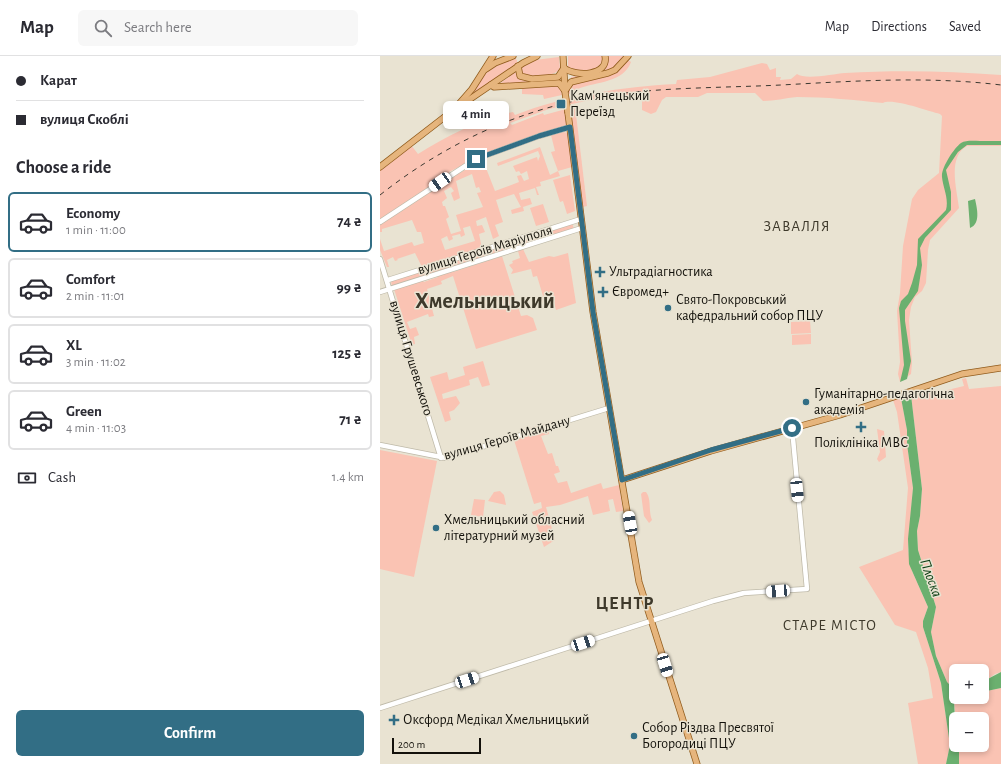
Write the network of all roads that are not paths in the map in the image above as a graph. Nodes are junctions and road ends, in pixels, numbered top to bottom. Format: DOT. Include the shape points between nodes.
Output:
graph roads {
  1 [pos="493,56"];
  2 [pos="513,56"];
  3 [pos="538,56"];
  4 [pos="563,56"];
  5 [pos="605,56"];
  6 [pos="628,56"];
  7 [pos="518,66"];
  8 [pos="564,67"];
  9 [pos="484,70"];
  10 [pos="491,85"];
  11 [pos="565,91"];
  12 [pos="451,112"];
  13 [pos="570,127"];
  14 [pos="380,167"];
  15 [pos="581,220"];
  16 [pos="380,222"];
  17 [pos="582,228"];
  18 [pos="380,259"];
  19 [pos="388,280"];
  20 [pos="390,288"];
  21 [pos="380,292"];
  22 [pos="1001,368"];
  23 [pos="609,408"];
  24 [pos="792,428"];
  25 [pos="380,445"];
  26 [pos="441,458"];
  27 [pos="622,480"];
  28 [pos="651,621"];
  29 [pos="380,708"];
  30 [pos="697,764"];
  1 -- 9 [label="main road"];
  2 -- 9 [label="main road"];
  3 -- 7 [label="main road"];
  4 -- 8 [label="main road"];
  5 -- 8 [label="main road" via="603,66 593,72 576,74"];
  6 -- 11 [label="main road" via="615,70 571,82"];
  7 -- 8 [label="main road" via="520,76 532,79 558,77"];
  7 -- 10 [label="main road"];
  8 -- 11 [label="main road"];
  9 -- 12 [label="main road" via="464,99"];
  10 -- 11 [label="main road" via="494,87 559,83"];
  10 -- 12 [label="main road"];
  11 -- 13 [label="main road, bridge"];
  12 -- 14 [label="main road"];
  13 -- 15 [label="main road"];
  13 -- 16 [label="street" via="476,159"];
  15 -- 17 [label="main road"];
  15 -- 19 [label="street, вулиця Героїв Маріуполя"];
  17 -- 20 [label="street, вулиця Героїв Маріуполя"];
  17 -- 23 [label="main road"];
  18 -- 19 [label="street, вулиця Грушевського"];
  19 -- 20 [label="street, вулиця Грушевського"];
  20 -- 21 [label="street, вулиця Героїв Маріуполя"];
  20 -- 26 [label="street, вулиця Грушевського"];
  22 -- 24 [label="main road" via="962,374 840,415"];
  23 -- 26 [label="street, вулиця Героїв Майдану"];
  23 -- 27 [label="main road"];
  24 -- 27 [label="main road" via="711,450"];
  24 -- 28 [label="street" via="807,589 744,593"];
  25 -- 26 [label="street, вулиця Героїв Майдану"];
  27 -- 28 [label="main road" via="638,582"];
  28 -- 29 [label="street"];
  28 -- 30 [label="main road"];
}
